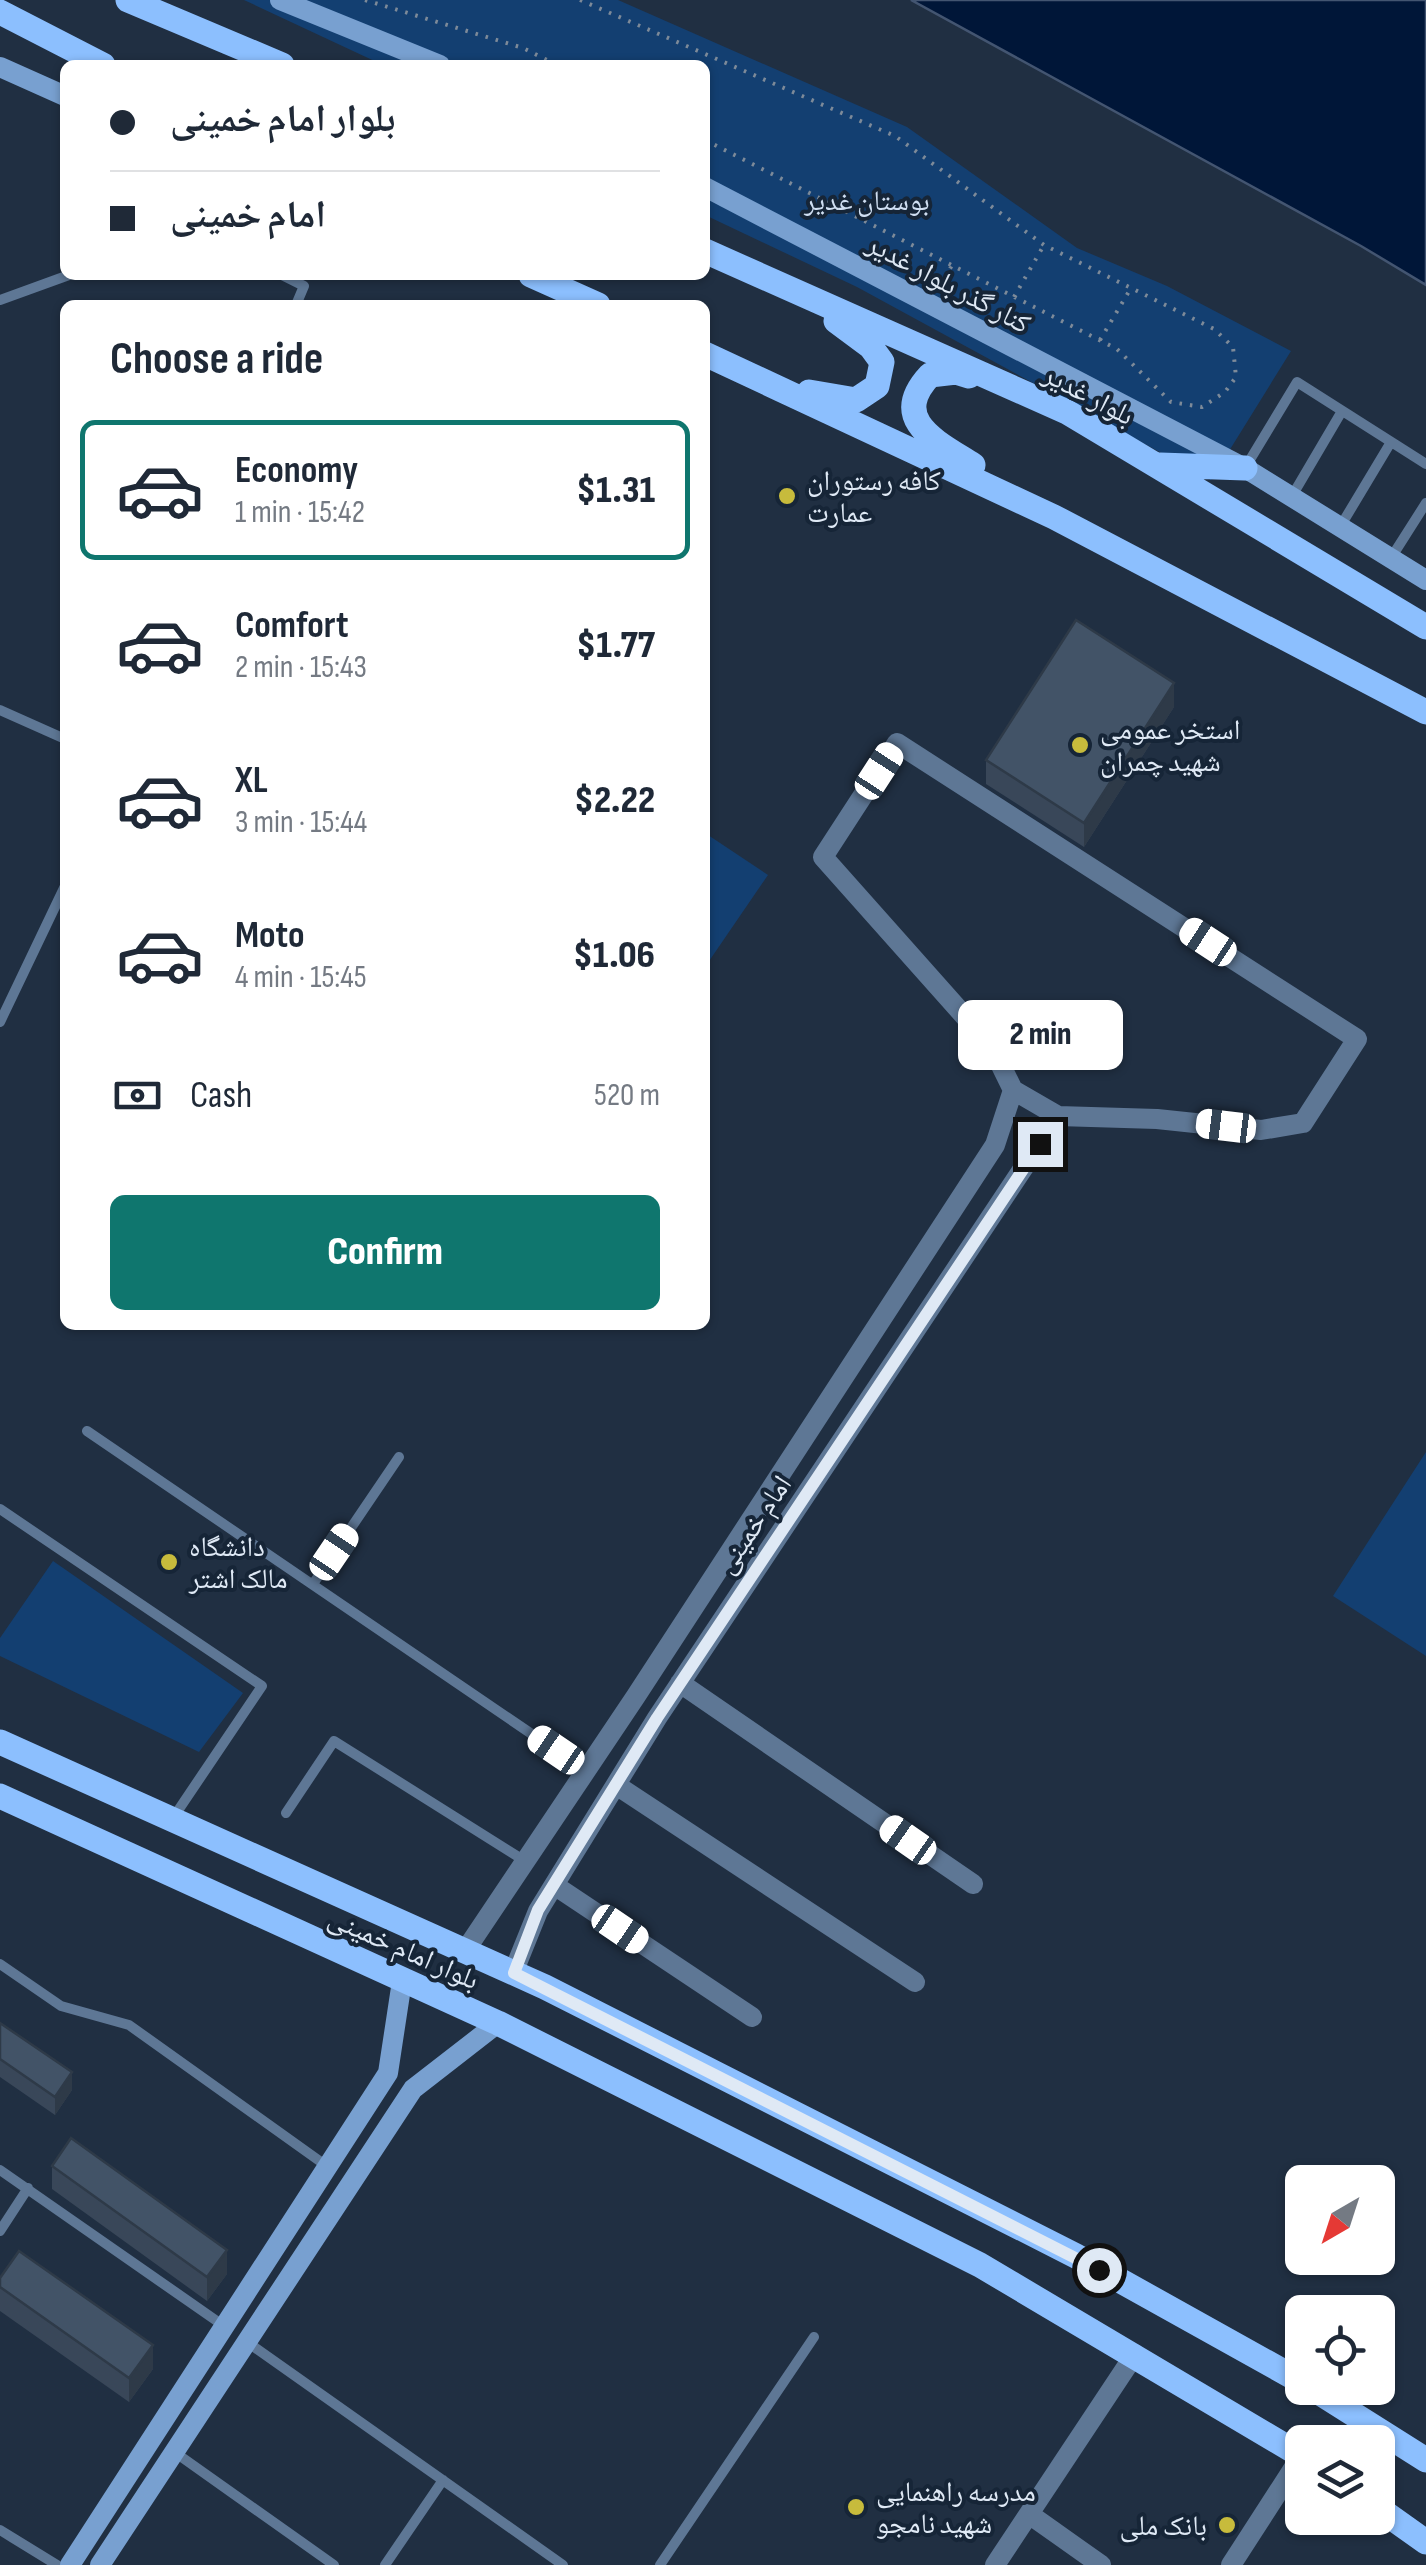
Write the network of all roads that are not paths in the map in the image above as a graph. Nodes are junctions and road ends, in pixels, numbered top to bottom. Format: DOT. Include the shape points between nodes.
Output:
graph roads {
  1 [pos="128,0"];
  2 [pos="280,0"];
  3 [pos="0,12"];
  4 [pos="93,60"];
  5 [pos="270,60"];
  6 [pos="428,60"];
  7 [pos="0,67"];
  8 [pos="60,94"];
  9 [pos="710,190"];
  10 [pos="710,253"];
  11 [pos="761,276"];
  12 [pos="60,278"];
  13 [pos="292,280"];
  14 [pos="543,280"];
  15 [pos="0,300"];
  16 [pos="298,300"];
  17 [pos="587,300"];
  18 [pos="717,359"];
  19 [pos="1342,411"];
  20 [pos="1067,412"];
  21 [pos="1391,442"];
  22 [pos="1154,464"];
  23 [pos="1426,464"];
  24 [pos="1245,468"];
  25 [pos="1292,497"];
  26 [pos="1426,502"];
  27 [pos="1031,506"];
  28 [pos="1340,526"];
  29 [pos="1391,558"];
  30 [pos="1426,580"];
  31 [pos="1426,627"];
  32 [pos="0,710"];
  33 [pos="1420,712"];
  34 [pos="60,737"];
  35 [pos="60,896"];
  36 [pos="0,1022"];
  37 [pos="1013,1090"];
  38 [pos="1058,1116"];
  39 [pos="934,1236"];
  40 [pos="964,1255"];
  41 [pos="860,1347"];
  42 [pos="891,1366"];
  43 [pos="87,1431"];
  44 [pos="399,1456"];
  45 [pos="786,1464"];
  46 [pos="815,1480"];
  47 [pos="0,1509"];
  48 [pos="312,1584"];
  49 [pos="709,1584"];
  50 [pos="735,1601"];
  51 [pos="680,1683"];
  52 [pos="636,1696"];
  53 [pos="661,1712"];
  54 [pos="0,1742"];
  55 [pos="586,1771"];
  56 [pos="616,1784"];
  57 [pos="0,1796"];
  58 [pos="286,1813"];
  59 [pos="172,1819"];
  60 [pos="542,1838"];
  61 [pos="572,1856"];
  62 [pos="526,1862"];
  63 [pos="972,1884"];
  64 [pos="554,1885"];
  65 [pos="465,1951"];
  66 [pos="0,1964"];
  67 [pos="514,1973"];
  68 [pos="402,1981"];
  69 [pos="915,1982"];
  70 [pos="752,2018"];
  71 [pos="498,2023"];
  72 [pos="328,2168"];
  73 [pos="0,2170"];
  74 [pos="350,2184"];
  75 [pos="28,2188"];
  76 [pos="0,2231"];
  77 [pos="224,2326"];
  78 [pos="814,2337"];
  79 [pos="247,2342"];
  80 [pos="1135,2354"];
  81 [pos="1285,2373"];
  82 [pos="1327,2405"];
  83 [pos="1336,2405"];
  84 [pos="1348,2425"];
  85 [pos="1285,2446"];
  86 [pos="173,2452"];
  87 [pos="1395,2452"];
  88 [pos="1425,2463"];
  89 [pos="443,2480"];
  90 [pos="1285,2482"];
  91 [pos="1029,2514"];
  92 [pos="1395,2520"];
  93 [pos="0,2530"];
  94 [pos="1426,2542"];
  95 [pos="82,2546"];
  96 [pos="102,2563"];
  97 [pos="58,2565"];
  98 [pos="70,2565"];
  99 [pos="334,2565"];
  100 [pos="385,2565"];
  101 [pos="563,2565"];
  102 [pos="660,2565"];
  103 [pos="995,2565"];
  104 [pos="1101,2565"];
  105 [pos="1231,2565"];
  1 -- 5 [label="main road"];
  2 -- 6 [label="street"];
  3 -- 4 [label="main road"];
  7 -- 8 [label="street"];
  9 -- 24 [label="street, کنار گذر بلوار غدیر"];
  10 -- 11 [label="main road, بلوار غدیر"];
  11 -- 18 [label="main road" via="872,347 882,362 876,386 856,400 826,398"];
  11 -- 20 [label="main road, بلوار غدیر"];
  12 -- 15 [label="lane"];
  13 -- 16 [label="lane" via="304,286"];
  14 -- 17 [label="main road"];
  18 -- 27 [label="main road"];
  19 -- 21 [label="lane"];
  19 -- 24 [label="lane" via="1297,382"];
  19 -- 25 [label="lane"];
  20 -- 22 [label="main road, بلوار غدیر"];
  20 -- 27 [label="main road" via="956,372 930,374 917,389 912,407 918,426"];
  21 -- 23 [label="lane"];
  21 -- 28 [label="lane"];
  22 -- 24 [label="main road"];
  22 -- 31 [label="main road, بلوار غدیر"];
  24 -- 25 [label="street, کنار گذر بلوار غدیر"];
  25 -- 28 [label="street, کنار گذر بلوار غدیر"];
  26 -- 29 [label="lane"];
  27 -- 33 [label="main road"];
  28 -- 29 [label="street, کنار گذر بلوار غدیر"];
  29 -- 30 [label="street, کنار گذر بلوار غدیر"];
  32 -- 34 [label="lane"];
  35 -- 36 [label="lane"];
  37 -- 38 [label="street"];
  37 -- 38 [label="street" via="992,1047 823,856 897,743 1357,1039 1303,1123 1261,1130"];
  37 -- 39 [label="street" via="994,1145"];
  38 -- 40 [label="street, امام خمینی"];
  39 -- 40 [label="street"];
  39 -- 41 [label="street"];
  40 -- 42 [label="street, امام خمینی"];
  41 -- 42 [label="street"];
  41 -- 45 [label="street"];
  42 -- 46 [label="street, امام خمینی"];
  43 -- 48 [label="lane"];
  44 -- 48 [label="lane"];
  45 -- 46 [label="street"];
  45 -- 49 [label="street"];
  46 -- 50 [label="street, امام خمینی"];
  47 -- 59 [label="lane" via="262,1686"];
  48 -- 55 [label="lane"];
  49 -- 50 [label="street"];
  49 -- 52 [label="street"];
  50 -- 51 [label="street, امام خمینی"];
  51 -- 53 [label="street, امام خمینی"];
  51 -- 63 [label="street"];
  52 -- 53 [label="street"];
  52 -- 55 [label="street"];
  53 -- 56 [label="street, امام خمینی"];
  54 -- 59 [label="main road, بلوار امام خمینی"];
  55 -- 60 [label="street"];
  56 -- 61 [label="street, امام خمینی"];
  56 -- 69 [label="street"];
  57 -- 68 [label="main road, بلوار امام خمینی"];
  58 -- 62 [label="lane" via="334,1742"];
  59 -- 65 [label="main road, بلوار امام خمینی"];
  60 -- 61 [label="street"];
  60 -- 62 [label="street"];
  61 -- 64 [label="street, امام خمینی"];
  62 -- 65 [label="street"];
  64 -- 67 [label="street, امام خمینی"];
  64 -- 70 [label="street"];
  65 -- 67 [label="main road, بلوار امام خمینی"];
  66 -- 72 [label="lane" via="61,2006 129,2025"];
  67 -- 81 [label="main road, بلوار امام خمینی" via="1076,2256"];
  68 -- 71 [label="main road, بلوار امام خمینی"];
  68 -- 72 [label="street" via="388,2073"];
  71 -- 74 [label="street" via="413,2089"];
  71 -- 80 [label="main road, بلوار امام خمینی" via="980,2265"];
  72 -- 74 [label="street"];
  72 -- 77 [label="street"];
  73 -- 75 [label="lane"];
  74 -- 79 [label="street"];
  75 -- 76 [label="lane"];
  75 -- 77 [label="lane"];
  77 -- 79 [label="street"];
  77 -- 95 [label="street"];
  78 -- 102 [label="lane"];
  79 -- 86 [label="street"];
  79 -- 89 [label="lane"];
  80 -- 85 [label="main road, بلوار امام خمینی"];
  80 -- 91 [label="street"];
  82 -- 84 [label="main road"];
  83 -- 88 [label="main road"];
  86 -- 96 [label="street"];
  86 -- 99 [label="lane"];
  87 -- 88 [label="main road"];
  89 -- 100 [label="lane"];
  89 -- 101 [label="lane"];
  90 -- 105 [label="street"];
  91 -- 103 [label="street"];
  91 -- 104 [label="street"];
  92 -- 94 [label="main road"];
  93 -- 97 [label="lane"];
  95 -- 96 [label="street"];
  95 -- 98 [label="street"];
}
